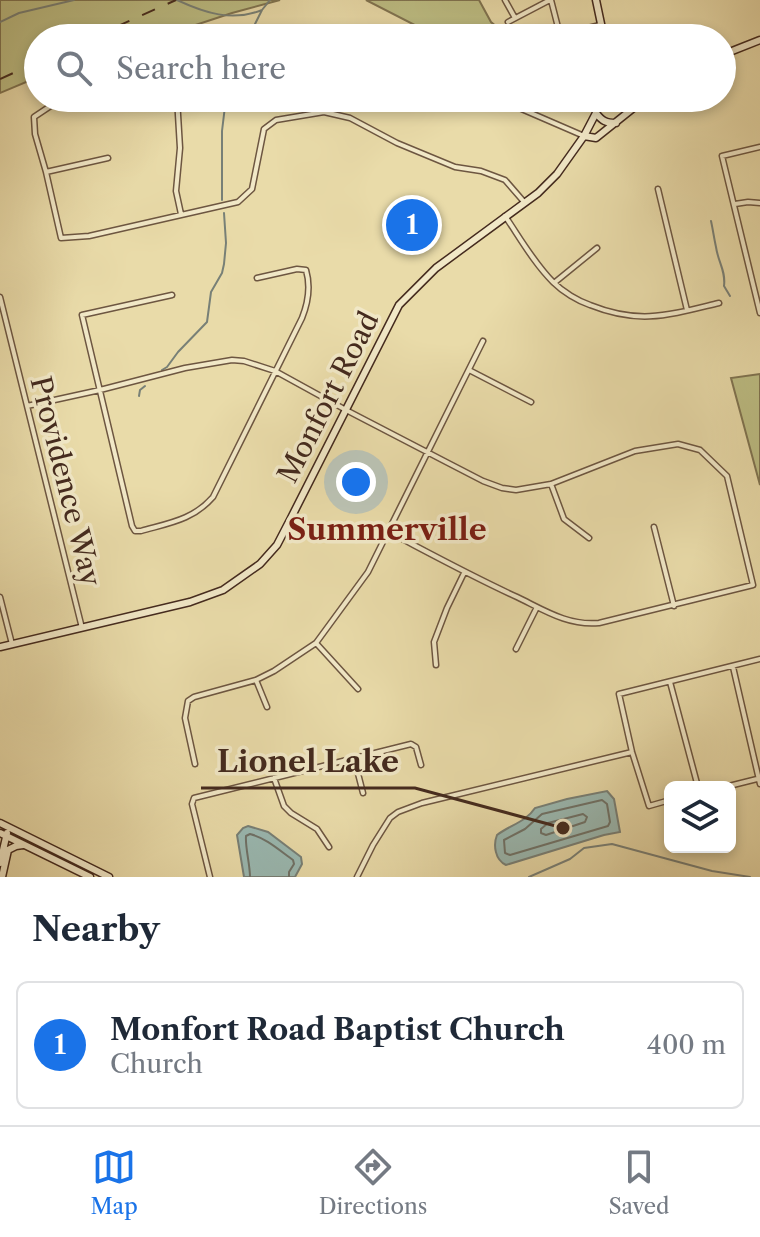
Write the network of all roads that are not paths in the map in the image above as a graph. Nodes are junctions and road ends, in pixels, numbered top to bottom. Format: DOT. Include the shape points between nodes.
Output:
graph roads {
  1 [pos="505,0"];
  2 [pos="551,0"];
  3 [pos="596,0"];
  4 [pos="515,18"];
  5 [pos="508,22"];
  6 [pos="557,24"];
  7 [pos="602,24"];
  8 [pos="760,40"];
  9 [pos="736,49"];
  10 [pos="42,112"];
  11 [pos="178,112"];
  12 [pos="528,112"];
  13 [pos="629,112"];
  14 [pos="596,113"];
  15 [pos="616,123"];
  16 [pos="584,136"];
  17 [pos="760,147"];
  18 [pos="108,158"];
  19 [pos="46,172"];
  20 [pos="658,189"];
  21 [pos="525,203"];
  22 [pos="760,203"];
  23 [pos="734,205"];
  24 [pos="181,214"];
  25 [pos="505,216"];
  26 [pos="597,248"];
  27 [pos="257,278"];
  28 [pos="554,283"];
  29 [pos="172,295"];
  30 [pos="0,297"];
  31 [pos="719,303"];
  32 [pos="687,310"];
  33 [pos="760,313"];
  34 [pos="483,341"];
  35 [pos="469,370"];
  36 [pos="275,371"];
  37 [pos="100,390"];
  38 [pos="531,402"];
  39 [pos="27,406"];
  40 [pos="346,410"];
  41 [pos="428,452"];
  42 [pos="551,484"];
  43 [pos="654,527"];
  44 [pos="389,532"];
  45 [pos="589,538"];
  46 [pos="464,573"];
  47 [pos="0,597"];
  48 [pos="674,606"];
  49 [pos="537,607"];
  50 [pos="82,628"];
  51 [pos="316,643"];
  52 [pos="12,644"];
  53 [pos="0,647"];
  54 [pos="516,649"];
  55 [pos="760,659"];
  56 [pos="436,665"];
  57 [pos="733,667"];
  58 [pos="256,680"];
  59 [pos="670,682"];
  60 [pos="358,689"];
  61 [pos="267,707"];
  62 [pos="632,752"];
  63 [pos="354,758"];
  64 [pos="195,764"];
  65 [pos="421,765"];
  66 [pos="274,778"];
  67 [pos="696,781"];
  68 [pos="759,781"];
  69 [pos="736,785"];
  70 [pos="363,793"];
  71 [pos="664,802"];
  72 [pos="3,824"];
  73 [pos="2,834"];
  74 [pos="25,845"];
  75 [pos="329,847"];
  76 [pos="0,863"];
  77 [pos="2,877"];
  78 [pos="90,877"];
  79 [pos="109,877"];
  80 [pos="210,877"];
  81 [pos="357,877"];
  1 -- 4 [label="street"];
  2 -- 4 [label="street"];
  2 -- 6 [label="street"];
  3 -- 7 [label="street"];
  4 -- 5 [label="street"];
  8 -- 9 [label="street"];
  10 -- 19 [label="street" via="34,117 35,134"];
  11 -- 24 [label="street" via="176,191"];
  12 -- 16 [label="street"];
  13 -- 15 [label="street"];
  14 -- 15 [label="street" via="607,123"];
  14 -- 16 [label="street, Monfort Road"];
  15 -- 16 [label="street" via="596,138"];
  16 -- 21 [label="street, Monfort Road" via="557,174"];
  17 -- 23 [label="street" via="722,156"];
  18 -- 19 [label="street"];
  19 -- 24 [label="street" via="61,238"];
  20 -- 32 [label="street"];
  21 -- 24 [label="street" via="505,180 455,167 350,118 324,112 276,120 264,129 252,189 238,202"];
  21 -- 25 [label="street, Monfort Road"];
  22 -- 23 [label="street"];
  23 -- 33 [label="street"];
  25 -- 28 [label="street"];
  25 -- 40 [label="street, Monfort Road" via="436,268 399,305"];
  26 -- 28 [label="street"];
  27 -- 36 [label="street" via="297,269 307,274 306,307"];
  28 -- 32 [label="street" via="612,314 663,316"];
  29 -- 37 [label="street" via="82,315"];
  30 -- 39 [label="street, Providence Way"];
  31 -- 32 [label="street"];
  34 -- 35 [label="street"];
  35 -- 38 [label="street"];
  35 -- 41 [label="street"];
  36 -- 37 [label="street" via="232,360"];
  36 -- 37 [label="street" via="213,497 184,519 141,531 132,526"];
  36 -- 40 [label="street"];
  37 -- 39 [label="street"];
  39 -- 50 [label="street, Providence Way"];
  40 -- 41 [label="street"];
  40 -- 50 [label="street, Monfort Road" via="277,545 260,564 210,595"];
  41 -- 42 [label="street" via="502,488"];
  41 -- 44 [label="street"];
  42 -- 45 [label="street" via="564,519"];
  42 -- 48 [label="street" via="635,451 678,444 700,450 727,476 753,585"];
  43 -- 48 [label="street"];
  44 -- 46 [label="street"];
  44 -- 51 [label="street" via="368,572"];
  46 -- 49 [label="street"];
  46 -- 56 [label="street" via="434,642"];
  47 -- 52 [label="street"];
  48 -- 49 [label="street" via="587,624"];
  49 -- 54 [label="street"];
  50 -- 52 [label="street, Monfort Road"];
  51 -- 58 [label="street"];
  51 -- 60 [label="street"];
  52 -- 53 [label="street, Monfort Road"];
  55 -- 57 [label="street"];
  57 -- 59 [label="street"];
  57 -- 68 [label="street"];
  58 -- 61 [label="street"];
  58 -- 64 [label="street" via="188,701 185,718"];
  59 -- 62 [label="street" via="619,694"];
  59 -- 67 [label="street"];
  62 -- 71 [label="street" via="649,806"];
  62 -- 81 [label="street" via="398,812 384,826"];
  63 -- 65 [label="street" via="411,744"];
  63 -- 66 [label="street"];
  63 -- 70 [label="street"];
  66 -- 75 [label="street" via="284,806 317,829"];
  66 -- 80 [label="street" via="194,798"];
  68 -- 69 [label="street"];
  72 -- 73 [label="street"];
  72 -- 79 [label="street"];
  73 -- 74 [label="street"];
  73 -- 76 [label="street"];
  74 -- 77 [label="street" via="8,850"];
  74 -- 78 [label="street"];
}
